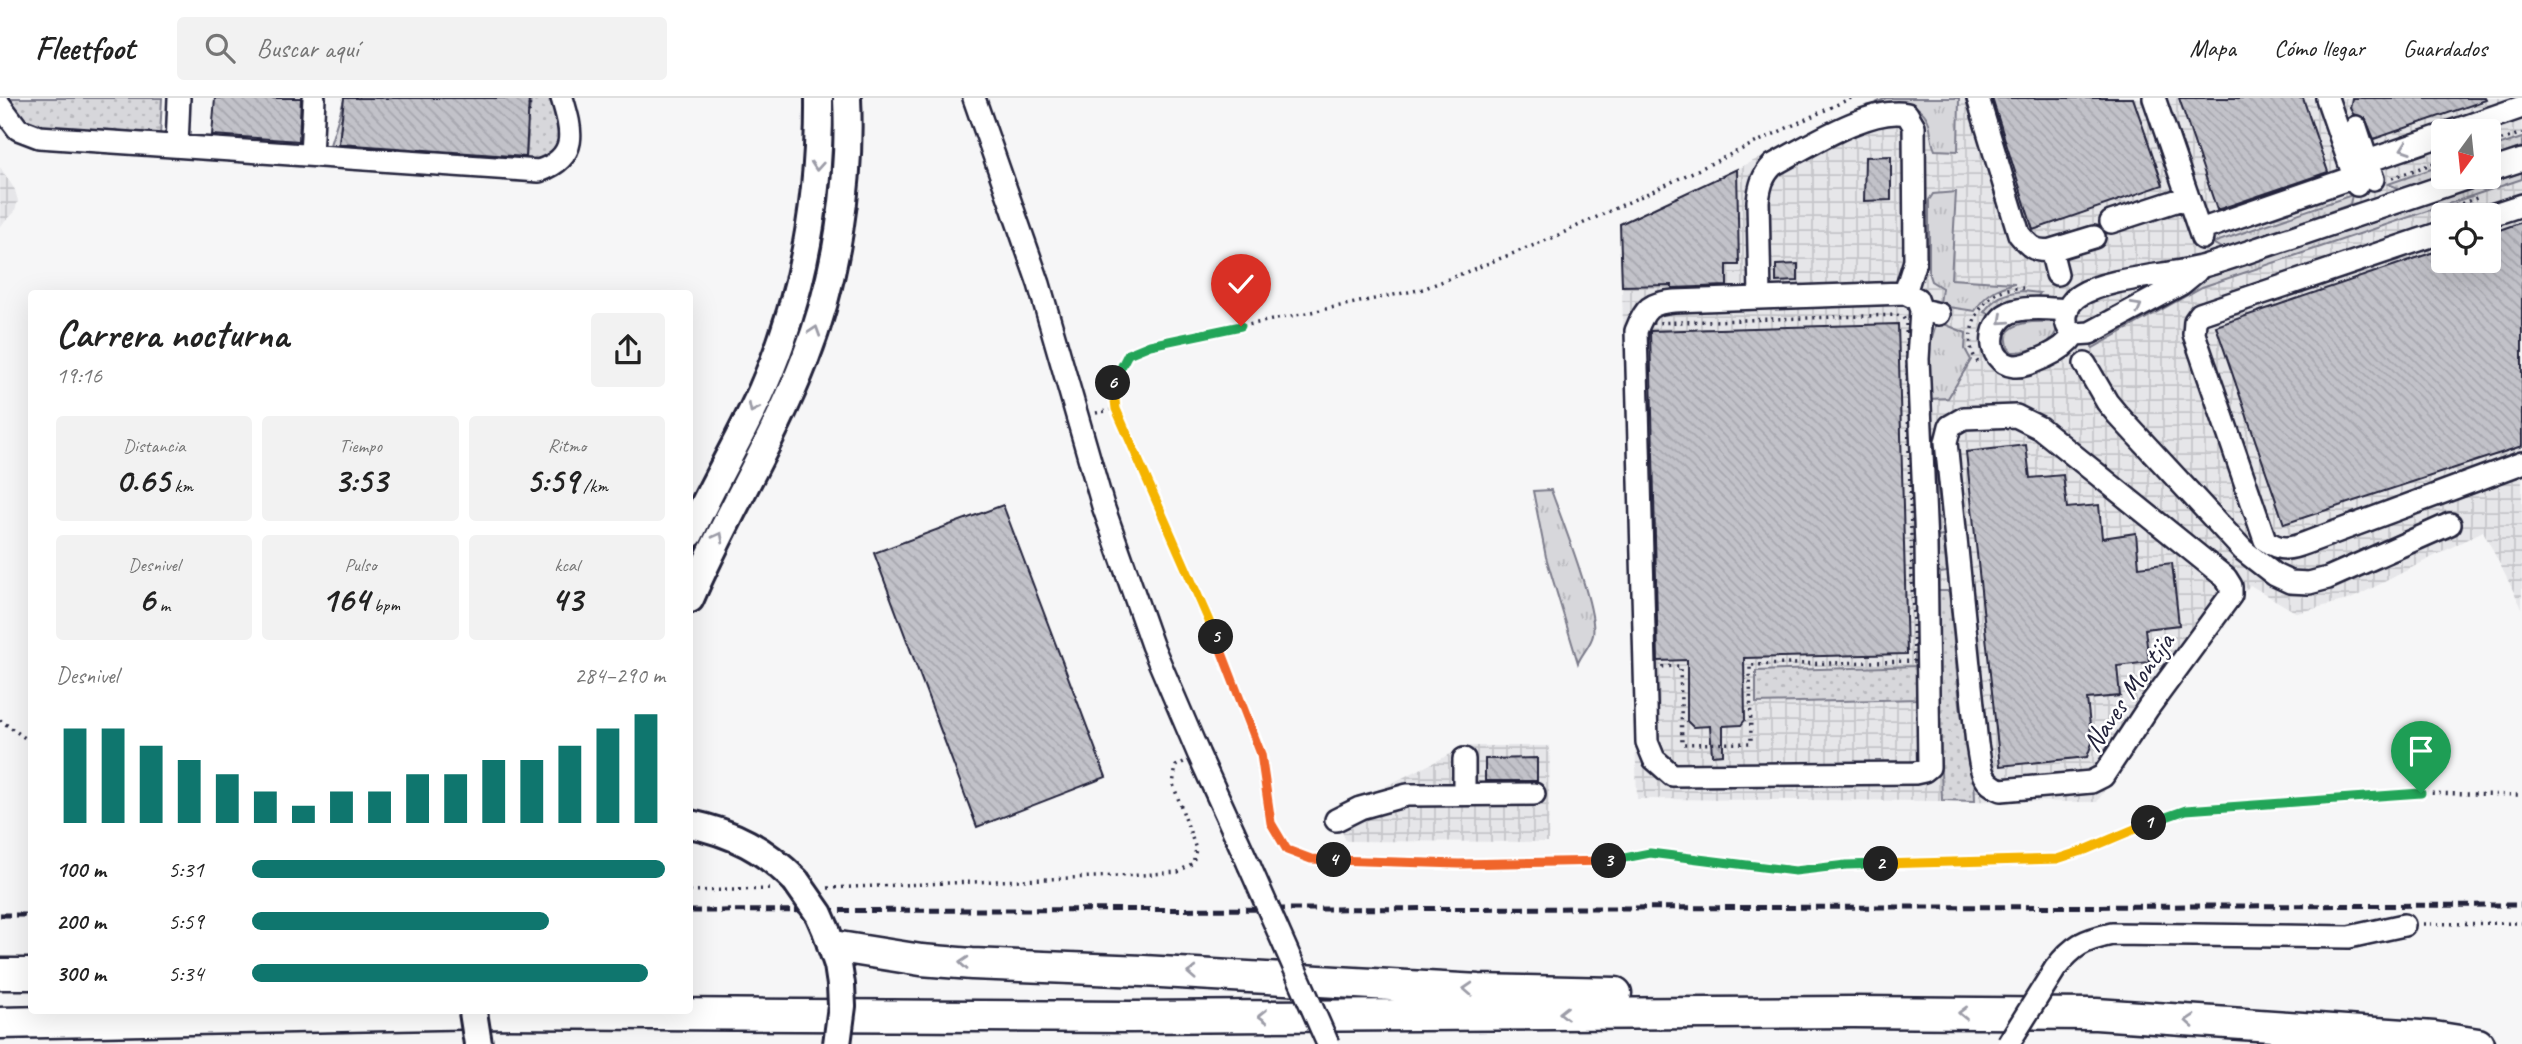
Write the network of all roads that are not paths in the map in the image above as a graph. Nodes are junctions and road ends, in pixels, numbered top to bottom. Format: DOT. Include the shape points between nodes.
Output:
graph roads {
  1 [pos="180,98"];
  2 [pos="314,98"];
  3 [pos="562,98"];
  4 [pos="819,98"];
  5 [pos="847,98"];
  6 [pos="974,98"];
  7 [pos="1979,98"];
  8 [pos="2154,98"];
  9 [pos="2327,98"];
  10 [pos="0,105"];
  11 [pos="2522,107"];
  12 [pos="2488,119"];
  13 [pos="2356,127"];
  14 [pos="2431,141"];
  15 [pos="177,146"];
  16 [pos="311,155"];
  17 [pos="2522,159"];
  18 [pos="2501,166"];
  19 [pos="2363,175"];
  20 [pos="2435,189"];
  21 [pos="2188,197"];
  22 [pos="2522,205"];
  23 [pos="2501,212"];
  24 [pos="2111,222"];
  25 [pos="2431,236"];
  26 [pos="2094,237"];
  27 [pos="2051,250"];
  28 [pos="2202,267"];
  29 [pos="2057,274"];
  30 [pos="1905,293"];
  31 [pos="1760,297"];
  32 [pos="2067,310"];
  33 [pos="2075,334"];
  34 [pos="2085,364"];
  35 [pos="1962,397"];
  36 [pos="1964,418"];
  37 [pos="2522,463"];
  38 [pos="2450,524"];
  39 [pos="693,528"];
  40 [pos="693,591"];
  41 [pos="1464,759"];
  42 [pos="1464,794"];
  43 [pos="1534,794"];
  44 [pos="1336,820"];
  45 [pos="693,823"];
  46 [pos="2403,925"];
  47 [pos="829,938"];
  48 [pos="0,974"];
  49 [pos="28,974"];
  50 [pos="1853,1012"];
  51 [pos="437,1014"];
  52 [pos="473,1014"];
  53 [pos="647,1014"];
  54 [pos="0,1023"];
  55 [pos="478,1044"];
  56 [pos="837,1044"];
  57 [pos="1328,1044"];
  58 [pos="2008,1044"];
  59 [pos="2478,1044"];
  1 -- 15 [label="street"];
  2 -- 16 [label="street"];
  3 -- 16 [label="street" via="569,146 551,167 539,171"];
  4 -- 39 [label="main road, one-way" via="812,214 797,291 762,389"];
  40 -- 5 [label="main road, one-way" via="788,400 822,311 842,203"];
  6 -- 57 [label="street, bridge" via="1039,284 1102,506 1152,645"];
  7 -- 27 [label="street" via="2019,234 2041,252"];
  8 -- 21 [label="street"];
  9 -- 19 [label="street"];
  10 -- 15 [label="street" via="18,129 39,137"];
  11 -- 12 [label="street"];
  13 -- 19 [label="street"];
  14 -- 19 [label="street, one-way"];
  15 -- 16 [label="street"];
  17 -- 18 [label="street"];
  19 -- 21 [label="street" via="2201,234"];
  20 -- 28 [label="street"];
  21 -- 24 [label="street"];
  22 -- 23 [label="street"];
  25 -- 37 [label="street" via="2200,314 2195,321 2193,334 2265,540 2287,549"];
  26 -- 27 [label="street"];
  27 -- 29 [label="street"];
  28 -- 32 [label="street" via="2095,289 2076,298"];
  33 -- 28 [label="street, one-way" via="2090,333 2181,284"];
  30 -- 31 [label="street"];
  30 -- 31 [label="street" via="1915,261 1914,126 1907,114 1885,113 1796,153 1765,174 1758,201"];
  30 -- 31 [label="street" via="1930,312 1918,359 1929,767 1914,773 1672,775 1654,759 1647,742 1636,331 1646,310 1657,303"];
  32 -- 33 [label="street" via="2066,323"];
  32 -- 33 [label="street, one-way" via="2013,311 1993,329 1992,344 2005,362 2027,365 2063,346"];
  34 -- 38 [label="street" via="2107,402 2243,550 2290,582 2328,578"];
  35 -- 36 [label="street"];
  36 -- 36 [label="street, Naves Montija" via="1950,426 1945,442 1982,774 1990,786 2001,790 2091,782 2103,776 2223,609 2231,586 2031,422 2016,416"];
  41 -- 42 [label="street"];
  42 -- 43 [label="street"];
  42 -- 44 [label="street" via="1397,797"];
  45 -- 47 [label="main road, bridge" via="747,842 776,861 819,914"];
  46 -- 58 [label="street, bridge" via="2349,937 2112,934 2085,940 2067,953"];
  50 -- 47 [label="highway, one-way" via="1734,996 1479,990 972,964 920,960"];
  47 -- 56 [label="main road, bridge" via="841,985"];
  48 -- 49 [label="highway"];
  50 -- 53 [label="highway, one-way" via="1129,1017"];
  59 -- 50 [label="highway, one-way" via="2434,1037 2096,1014"];
  51 -- 54 [label="highway, one-way"];
  52 -- 55 [label="main road, bridge"];
}
